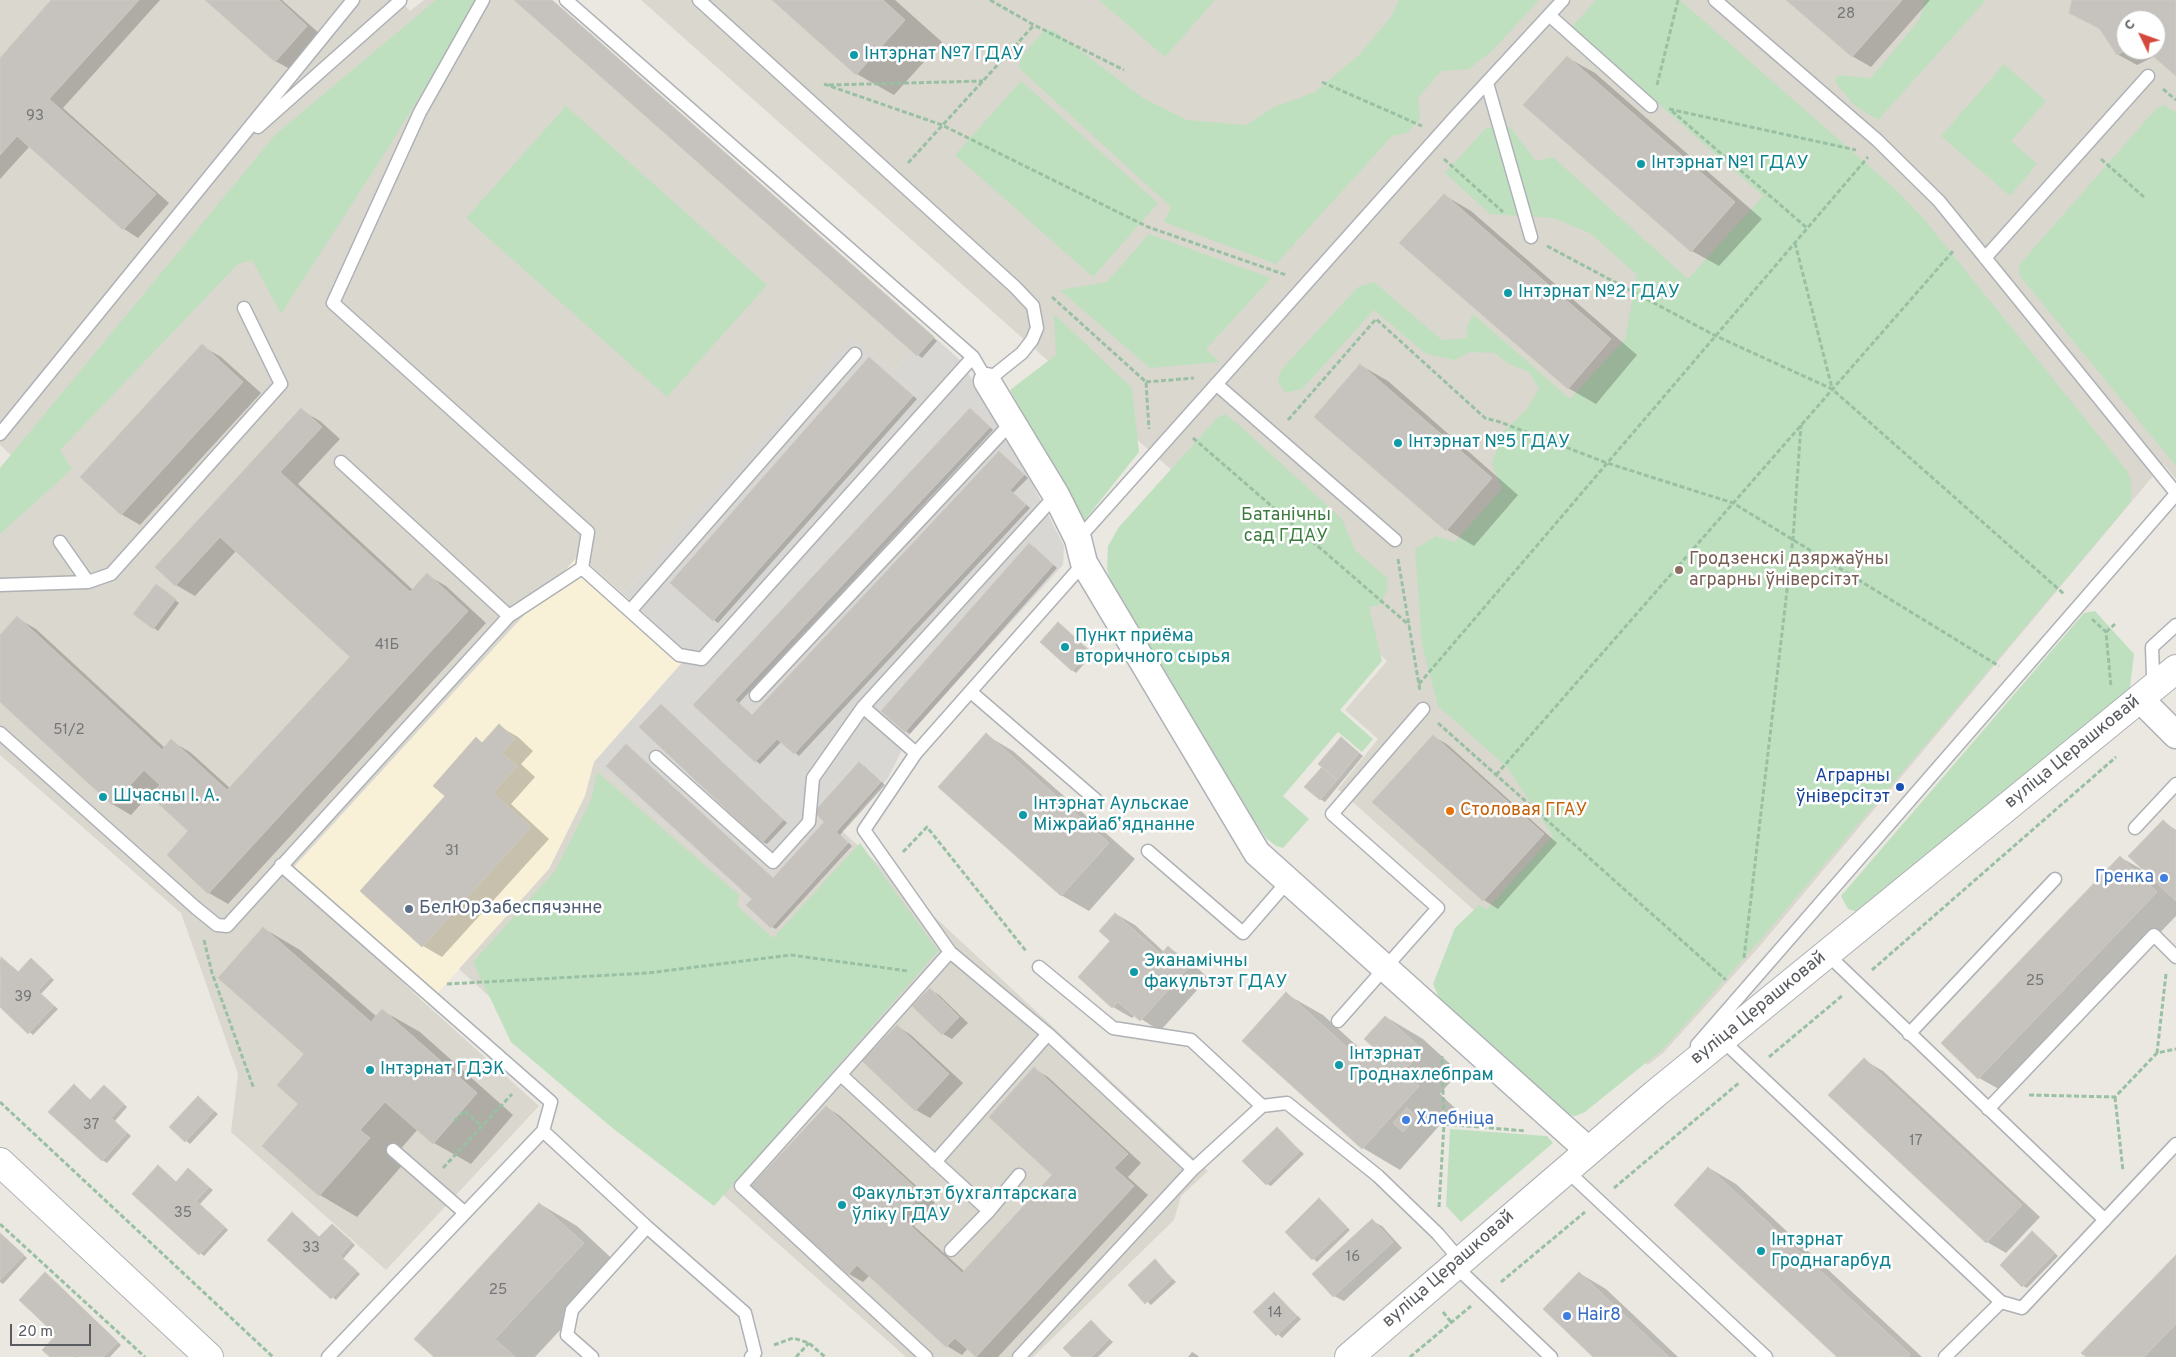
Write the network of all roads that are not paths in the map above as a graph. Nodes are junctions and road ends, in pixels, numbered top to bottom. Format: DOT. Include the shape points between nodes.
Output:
graph roads {
  1 [pos="353,0"];
  2 [pos="483,0"];
  3 [pos="566,0"];
  4 [pos="700,0"];
  5 [pos="1562,0"];
  6 [pos="1716,0"];
  7 [pos="400,1"];
  8 [pos="1549,15"];
  9 [pos="2148,76"];
  10 [pos="1487,83"];
  11 [pos="1652,106"];
  12 [pos="229,153"];
  13 [pos="1531,237"];
  14 [pos="1985,258"];
  15 [pos="244,308"];
  16 [pos="855,354"];
  17 [pos="973,357"];
  18 [pos="1220,380"];
  19 [pos="987,381"];
  20 [pos="1012,422"];
  21 [pos="0,434"];
  22 [pos="341,462"];
  23 [pos="2176,493"];
  24 [pos="1056,495"];
  25 [pos="1395,540"];
  26 [pos="60,542"];
  27 [pos="1081,551"];
  28 [pos="582,568"];
  29 [pos="88,582"];
  30 [pos="0,585"];
  31 [pos="630,611"];
  32 [pos="508,616"];
  33 [pos="2176,625"];
  34 [pos="2157,684"];
  35 [pos="971,692"];
  36 [pos="756,695"];
  37 [pos="864,706"];
  38 [pos="1424,709"];
  39 [pos="0,733"];
  40 [pos="2176,735"];
  41 [pos="916,753"];
  42 [pos="656,757"];
  43 [pos="2176,784"];
  44 [pos="1096,800"];
  45 [pos="2135,828"];
  46 [pos="1148,851"];
  47 [pos="282,866"];
  48 [pos="2055,879"];
  49 [pos="1288,881"];
  50 [pos="950,952"];
  51 [pos="2172,953"];
  52 [pos="1827,954"];
  53 [pos="1039,967"];
  54 [pos="1385,968"];
  55 [pos="1338,1021"];
  56 [pos="1048,1034"];
  57 [pos="1909,1034"];
  58 [pos="1721,1039"];
  59 [pos="841,1075"];
  60 [pos="1655,1094"];
  61 [pos="1262,1106"];
  62 [pos="1988,1109"];
  63 [pos="543,1131"];
  64 [pos="2176,1144"];
  65 [pos="393,1150"];
  66 [pos="1588,1150"];
  67 [pos="0,1162"];
  68 [pos="935,1162"];
  69 [pos="1193,1169"];
  70 [pos="1565,1170"];
  71 [pos="1019,1175"];
  72 [pos="989,1211"];
  73 [pos="464,1212"];
  74 [pos="2105,1220"];
  75 [pos="647,1227"];
  76 [pos="951,1250"];
  77 [pos="1457,1262"];
  78 [pos="2001,1302"];
  79 [pos="753,1355"];
  80 [pos="1952,1355"];
  81 [pos="209,1357"];
  82 [pos="328,1357"];
  83 [pos="592,1357"];
  84 [pos="926,1357"];
  85 [pos="1019,1357"];
  86 [pos="1349,1357"];
  87 [pos="1551,1357"];
  88 [pos="1766,1357"];
  1 -- 12 [label="lane"];
  2 -- 28 [label="lane" via="420,112 333,303 588,532"];
  3 -- 17 [label="lane"];
  4 -- 19 [label="lane" via="1033,306 1037,328 1032,340 1022,353"];
  5 -- 8 [label="lane"];
  6 -- 14 [label="lane" via="1880,143 1939,200"];
  7 -- 12 [label="lane"];
  8 -- 10 [label="lane"];
  8 -- 11 [label="lane"];
  9 -- 14 [label="lane"];
  10 -- 13 [label="lane"];
  10 -- 18 [label="lane"];
  12 -- 21 [label="lane"];
  14 -- 23 [label="lane"];
  15 -- 29 [label="lane" via="281,384 111,574"];
  16 -- 31 [label="lane"];
  17 -- 19 [label="lane"];
  17 -- 31 [label="lane" via="702,659 679,655"];
  18 -- 25 [label="lane"];
  18 -- 27 [label="lane"];
  19 -- 20 [label="street"];
  20 -- 24 [label="street"];
  20 -- 36 [label="lane"];
  22 -- 32 [label="lane"];
  23 -- 60 [label="lane"];
  24 -- 27 [label="street"];
  24 -- 37 [label="lane"];
  26 -- 29 [label="lane"];
  27 -- 35 [label="lane"];
  27 -- 49 [label="street" via="1257,853"];
  28 -- 31 [label="lane"];
  28 -- 32 [label="lane"];
  29 -- 30 [label="lane"];
  32 -- 47 [label="lane"];
  33 -- 34 [label="lane" via="2152,647 2153,674"];
  34 -- 40 [label="street"];
  34 -- 52 [label="street, вуліца Церашковай"];
  35 -- 41 [label="lane"];
  35 -- 44 [label="lane"];
  37 -- 41 [label="lane"];
  37 -- 42 [label="lane" via="813,778 809,822 773,862"];
  38 -- 54 [label="lane" via="1332,814 1438,908"];
  39 -- 47 [label="lane" via="218,925 227,926"];
  41 -- 50 [label="lane" via="864,830"];
  43 -- 45 [label="lane"];
  46 -- 49 [label="lane" via="1243,933"];
  47 -- 63 [label="lane" via="551,1102"];
  48 -- 57 [label="lane"];
  49 -- 54 [label="street"];
  50 -- 56 [label="lane"];
  50 -- 59 [label="lane"];
  51 -- 62 [label="lane" via="2154,936"];
  52 -- 57 [label="lane"];
  52 -- 58 [label="street, вуліца Церашковай"];
  53 -- 61 [label="lane" via="1113,1028 1191,1040"];
  54 -- 55 [label="lane"];
  54 -- 66 [label="street"];
  56 -- 68 [label="lane"];
  56 -- 69 [label="lane"];
  57 -- 62 [label="lane"];
  58 -- 60 [label="street, вуліца Церашковай"];
  58 -- 78 [label="lane"];
  59 -- 68 [label="lane"];
  59 -- 84 [label="lane" via="741,1186"];
  60 -- 66 [label="street, вуліца Церашковай"];
  61 -- 69 [label="lane"];
  61 -- 77 [label="lane" via="1287,1103 1378,1176 1438,1234"];
  62 -- 74 [label="lane"];
  63 -- 73 [label="lane"];
  63 -- 75 [label="lane"];
  64 -- 74 [label="lane"];
  65 -- 73 [label="lane"];
  66 -- 70 [label="street, вуліца Церашковай"];
  67 -- 81 [label="street"];
  68 -- 72 [label="lane"];
  69 -- 85 [label="lane"];
  70 -- 77 [label="street, вуліца Церашковай"];
  70 -- 88 [label="lane"];
  71 -- 72 [label="lane"];
  72 -- 76 [label="lane"];
  73 -- 82 [label="lane"];
  74 -- 78 [label="lane" via="2022,1308"];
  75 -- 79 [label="lane" via="745,1314"];
  75 -- 83 [label="lane" via="572,1310 567,1335"];
  77 -- 86 [label="street, вуліца Церашковай"];
  77 -- 87 [label="lane" via="1486,1295"];
  78 -- 80 [label="lane"];
}
